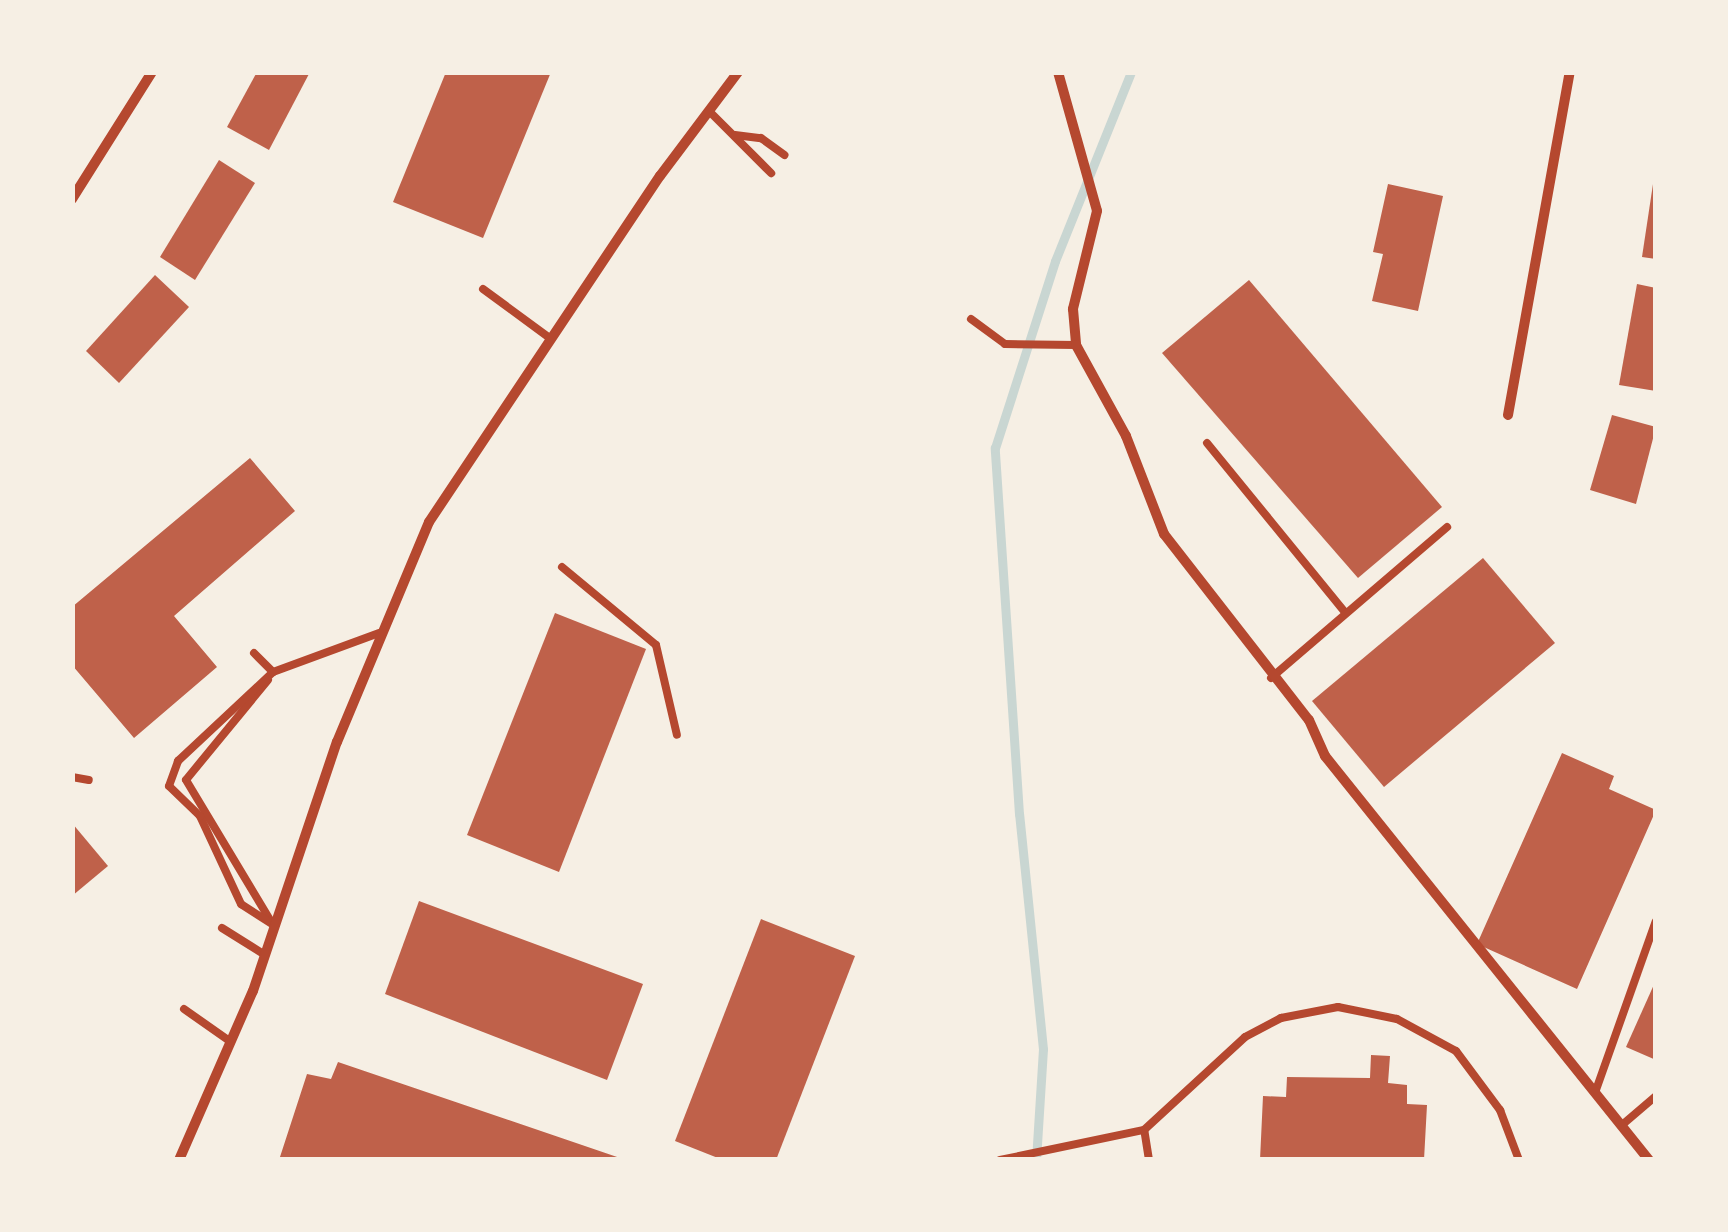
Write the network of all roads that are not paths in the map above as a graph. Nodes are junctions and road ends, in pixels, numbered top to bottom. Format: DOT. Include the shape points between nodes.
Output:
graph roads {
  1 [pos="152,72"];
  2 [pos="738,72"];
  3 [pos="1058,72"];
  4 [pos="1570,72"];
  5 [pos="709,111"];
  6 [pos="735,134"];
  7 [pos="784,155"];
  8 [pos="771,173"];
  9 [pos="72,198"];
  10 [pos="483,290"];
  11 [pos="971,320"];
  12 [pos="551,338"];
  13 [pos="1076,344"];
  14 [pos="1508,415"];
  15 [pos="1206,443"];
  16 [pos="1447,528"];
  17 [pos="562,568"];
  18 [pos="1344,610"];
  19 [pos="379,633"];
  20 [pos="254,652"];
  21 [pos="273,672"];
  22 [pos="1271,678"];
  23 [pos="677,735"];
  24 [pos="72,776"];
  25 [pos="89,780"];
  26 [pos="1656,921"];
  27 [pos="275,926"];
  28 [pos="222,928"];
  29 [pos="265,955"];
  30 [pos="184,1008"];
  31 [pos="231,1042"];
  32 [pos="1596,1090"];
  33 [pos="1656,1096"];
  34 [pos="1622,1125"];
  35 [pos="1144,1130"];
  36 [pos="179,1160"];
  37 [pos="1000,1160"];
  38 [pos="1149,1160"];
  39 [pos="1519,1160"];
  40 [pos="1649,1160"];
  1 -- 9 [label="street"];
  2 -- 5 [label="street"];
  3 -- 13 [label="street" via="1098,212 1073,309"];
  4 -- 14 [label="street"];
  5 -- 6 [label="lane"];
  5 -- 12 [label="street"];
  6 -- 7 [label="lane" via="761,138"];
  6 -- 8 [label="lane"];
  10 -- 12 [label="lane"];
  11 -- 13 [label="lane" via="1005,344"];
  12 -- 19 [label="street" via="429,522"];
  13 -- 22 [label="street" via="1126,436 1164,534"];
  15 -- 18 [label="lane"];
  16 -- 18 [label="lane"];
  17 -- 23 [label="lane" via="656,645"];
  18 -- 22 [label="lane"];
  19 -- 21 [label="lane"];
  19 -- 27 [label="street"];
  20 -- 21 [label="lane"];
  21 -- 27 [label="lane" via="246,714 186,780 218,826 248,893"];
  21 -- 27 [label="lane" via="178,761 170,786 200,816 242,904"];
  22 -- 32 [label="street" via="1309,720 1325,756"];
  24 -- 25 [label="lane"];
  26 -- 32 [label="lane"];
  27 -- 29 [label="street"];
  28 -- 29 [label="lane"];
  29 -- 31 [label="street"];
  30 -- 31 [label="lane"];
  31 -- 36 [label="street"];
  32 -- 34 [label="street"];
  33 -- 34 [label="lane"];
  34 -- 40 [label="street"];
  35 -- 37 [label="lane"];
  35 -- 38 [label="lane"];
  35 -- 39 [label="lane" via="1245,1037 1281,1018 1349,1007 1408,1023 1456,1051 1500,1110"];
}
